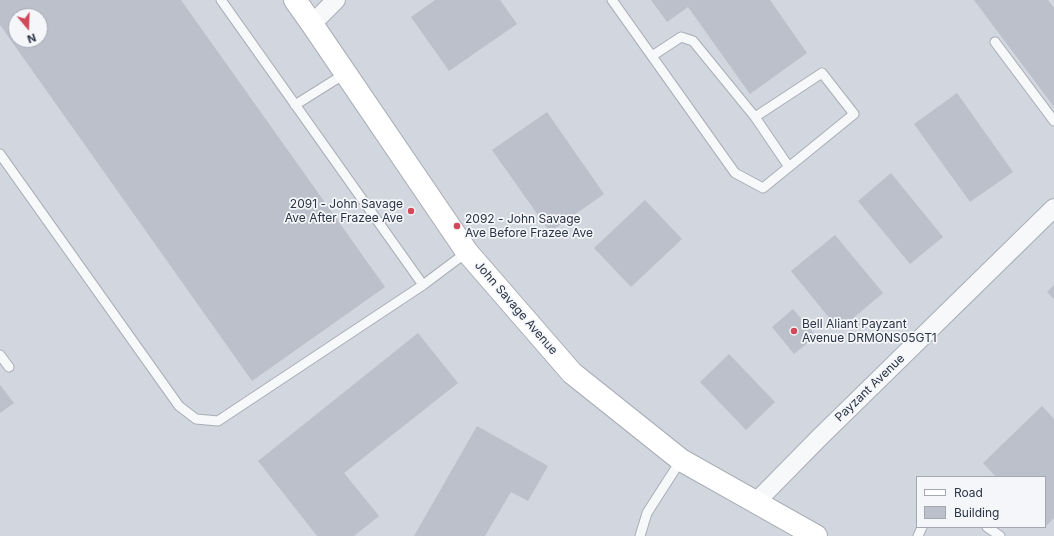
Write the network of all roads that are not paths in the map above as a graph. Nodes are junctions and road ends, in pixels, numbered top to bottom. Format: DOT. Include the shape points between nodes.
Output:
graph roads {
  1 [pos="221,0"];
  2 [pos="295,0"];
  3 [pos="336,0"];
  4 [pos="612,0"];
  5 [pos="312,24"];
  6 [pos="995,42"];
  7 [pos="652,56"];
  8 [pos="346,72"];
  9 [pos="295,105"];
  10 [pos="755,117"];
  11 [pos="1054,121"];
  12 [pos="0,154"];
  13 [pos="789,167"];
  14 [pos="1054,208"];
  15 [pos="467,252"];
  16 [pos="423,285"];
  17 [pos="0,355"];
  18 [pos="9,367"];
  19 [pos="681,460"];
  20 [pos="756,502"];
  21 [pos="988,528"];
  22 [pos="640,536"];
  23 [pos="816,536"];
  24 [pos="1000,536"];
  1 -- 9 [label="lane"];
  2 -- 5 [label="main road, John Savage Avenue"];
  3 -- 5 [label="street"];
  4 -- 7 [label="lane"];
  5 -- 8 [label="main road, John Savage Avenue"];
  6 -- 11 [label="lane"];
  7 -- 10 [label="lane" via="681,37 693,41"];
  7 -- 13 [label="lane" via="735,173 763,188"];
  8 -- 9 [label="lane"];
  8 -- 15 [label="main road, John Savage Avenue"];
  9 -- 16 [label="lane"];
  10 -- 13 [label="lane"];
  10 -- 13 [label="lane" via="822,74 854,114"];
  12 -- 16 [label="lane" via="179,406 196,419 218,421"];
  14 -- 20 [label="street, Payzant Avenue"];
  15 -- 16 [label="lane"];
  15 -- 19 [label="main road, John Savage Avenue" via="572,373"];
  17 -- 18 [label="lane"];
  19 -- 20 [label="main road, John Savage Avenue"];
  19 -- 22 [label="lane" via="647,513"];
  20 -- 23 [label="main road, John Savage Avenue"];
  21 -- 24 [label="lane"];
}
